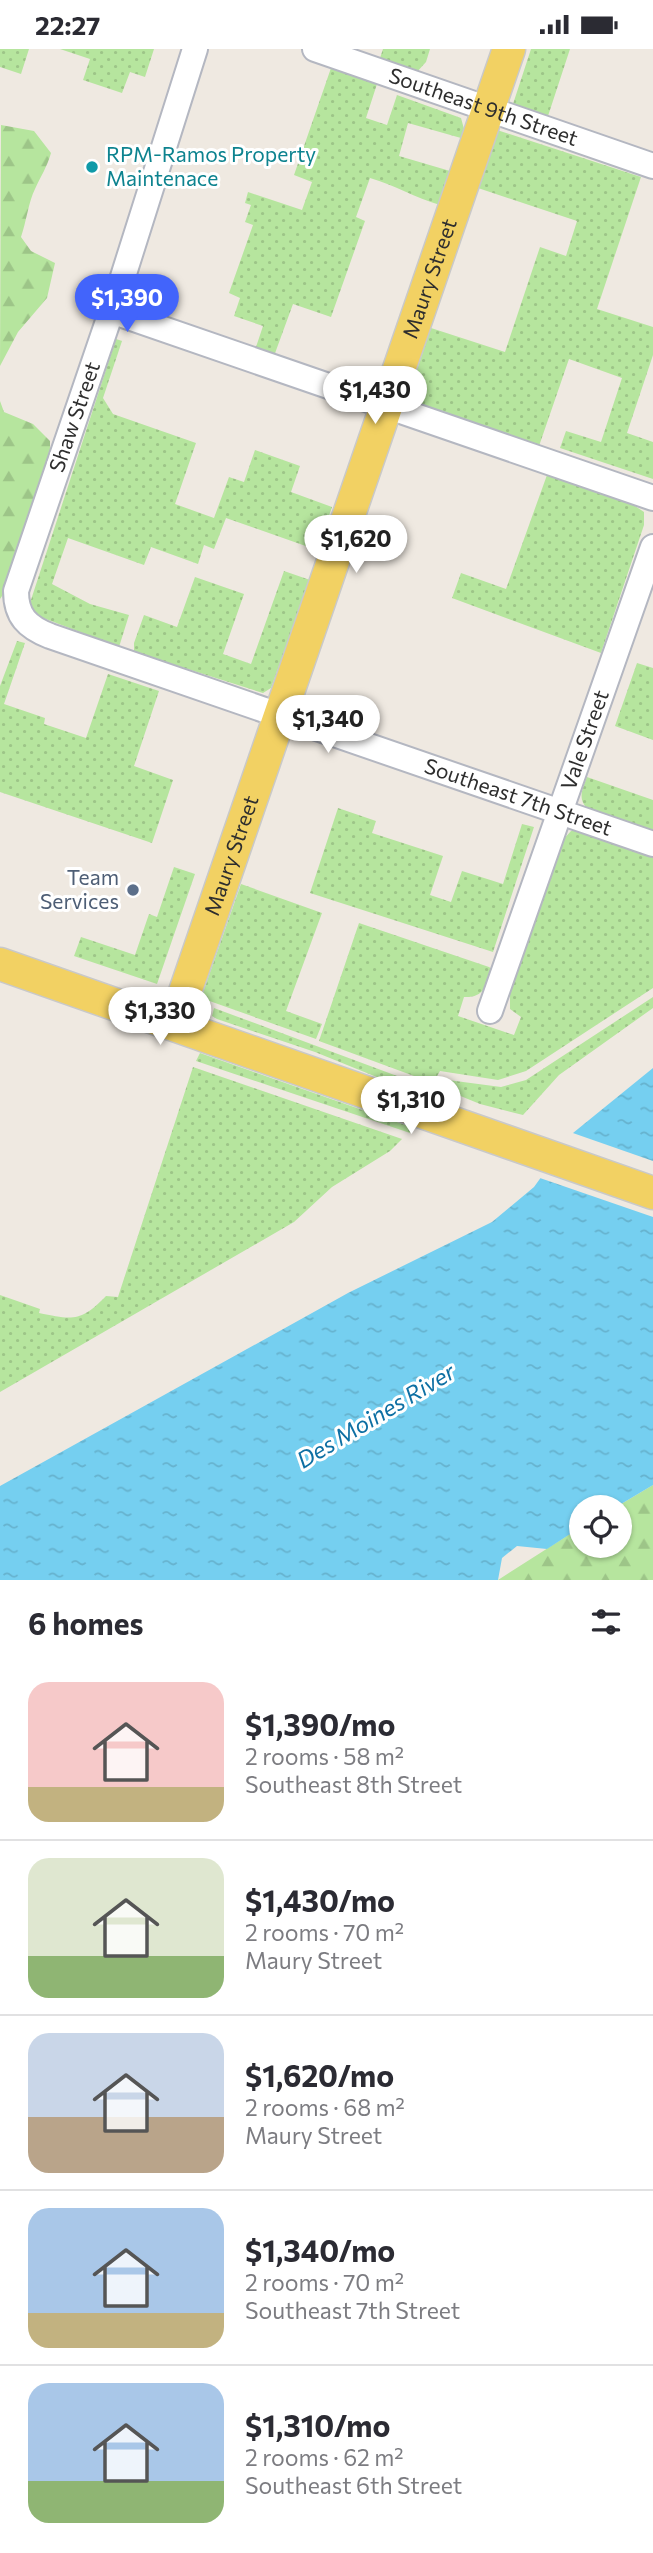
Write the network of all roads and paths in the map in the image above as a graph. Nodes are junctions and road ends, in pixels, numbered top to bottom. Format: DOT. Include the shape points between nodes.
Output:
graph roads {
  1 [pos="195,49"];
  2 [pos="315,49"];
  3 [pos="509,49"];
  4 [pos="488,109"];
  5 [pos="653,166"];
  6 [pos="111,310"];
  7 [pos="387,406"];
  8 [pos="653,498"];
  9 [pos="653,547"];
  10 [pos="26,623"];
  11 [pos="281,714"];
  12 [pos="559,812"];
  13 [pos="653,844"];
  14 [pos="0,964"];
  15 [pos="490,1011"];
  16 [pos="174,1024"];
  17 [pos="653,1193"];
  1 -- 6 [label="street, Shaw Street"];
  2 -- 4 [label="street, Southeast 9th Street"];
  3 -- 4 [label="main road, Maury Street"];
  4 -- 5 [label="street, Southeast 9th Street"];
  4 -- 7 [label="main road, Maury Street"];
  6 -- 7 [label="street"];
  6 -- 10 [label="street, Shaw Street" via="16,591 19,613"];
  7 -- 8 [label="street"];
  7 -- 11 [label="main road, Maury Street"];
  9 -- 12 [label="street, Vale Street"];
  10 -- 11 [label="street, Southeast 7th Street" via="50,636"];
  11 -- 12 [label="street, Southeast 7th Street"];
  11 -- 16 [label="main road, Maury Street"];
  12 -- 13 [label="street, Southeast 7th Street"];
  12 -- 15 [label="street, Vale Street"];
  14 -- 16 [label="main road"];
  16 -- 17 [label="main road"];
}
